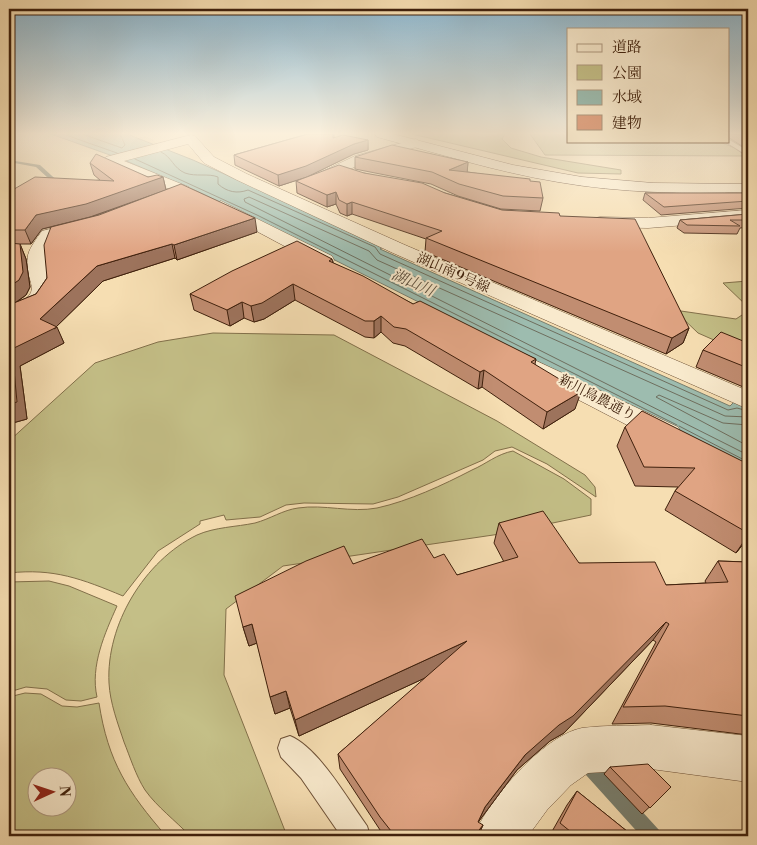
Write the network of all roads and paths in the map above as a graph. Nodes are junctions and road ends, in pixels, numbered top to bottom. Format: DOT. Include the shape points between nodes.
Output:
graph roads {
  1 [pos="144,173"];
  2 [pos="238,173"];
  3 [pos="329,173"];
  4 [pos="346,173"];
  5 [pos="532,173"];
  6 [pos="357,177"];
  7 [pos="748,188"];
  8 [pos="184,190"];
  9 [pos="277,192"];
  10 [pos="158,200"];
  11 [pos="748,215"];
  12 [pos="106,219"];
  13 [pos="586,222"];
  14 [pos="347,271"];
  15 [pos="9,316"];
  16 [pos="513,356"];
  17 [pos="748,401"];
  18 [pos="687,443"];
  19 [pos="290,748"];
  20 [pos="748,759"];
  21 [pos="358,836"];
  22 [pos="499,836"];
  1 -- 8 [label="street, 湖山南9号線"];
  2 -- 9 [label="street, 湖山南9号線"];
  3 -- 9 [label="street" via="313,182"];
  4 -- 6 [label="street"];
  5 -- 7 [label="street" via="598,184"];
  8 -- 10 [label="street"];
  8 -- 14 [label="street" via="238,214"];
  9 -- 17 [label="street, 湖山南9号線" via="399,249"];
  11 -- 13 [label="street" via="648,223"];
  12 -- 15 [label="street" via="48,235 28,251 37,261 42,292 35,304"];
  16 -- 18 [label="street, 新川鳥農通り"];
  19 -- 21 [label="lane" via="310,769"];
  20 -- 22 [label="street" via="651,747 581,751 555,769 530,793"];
}
